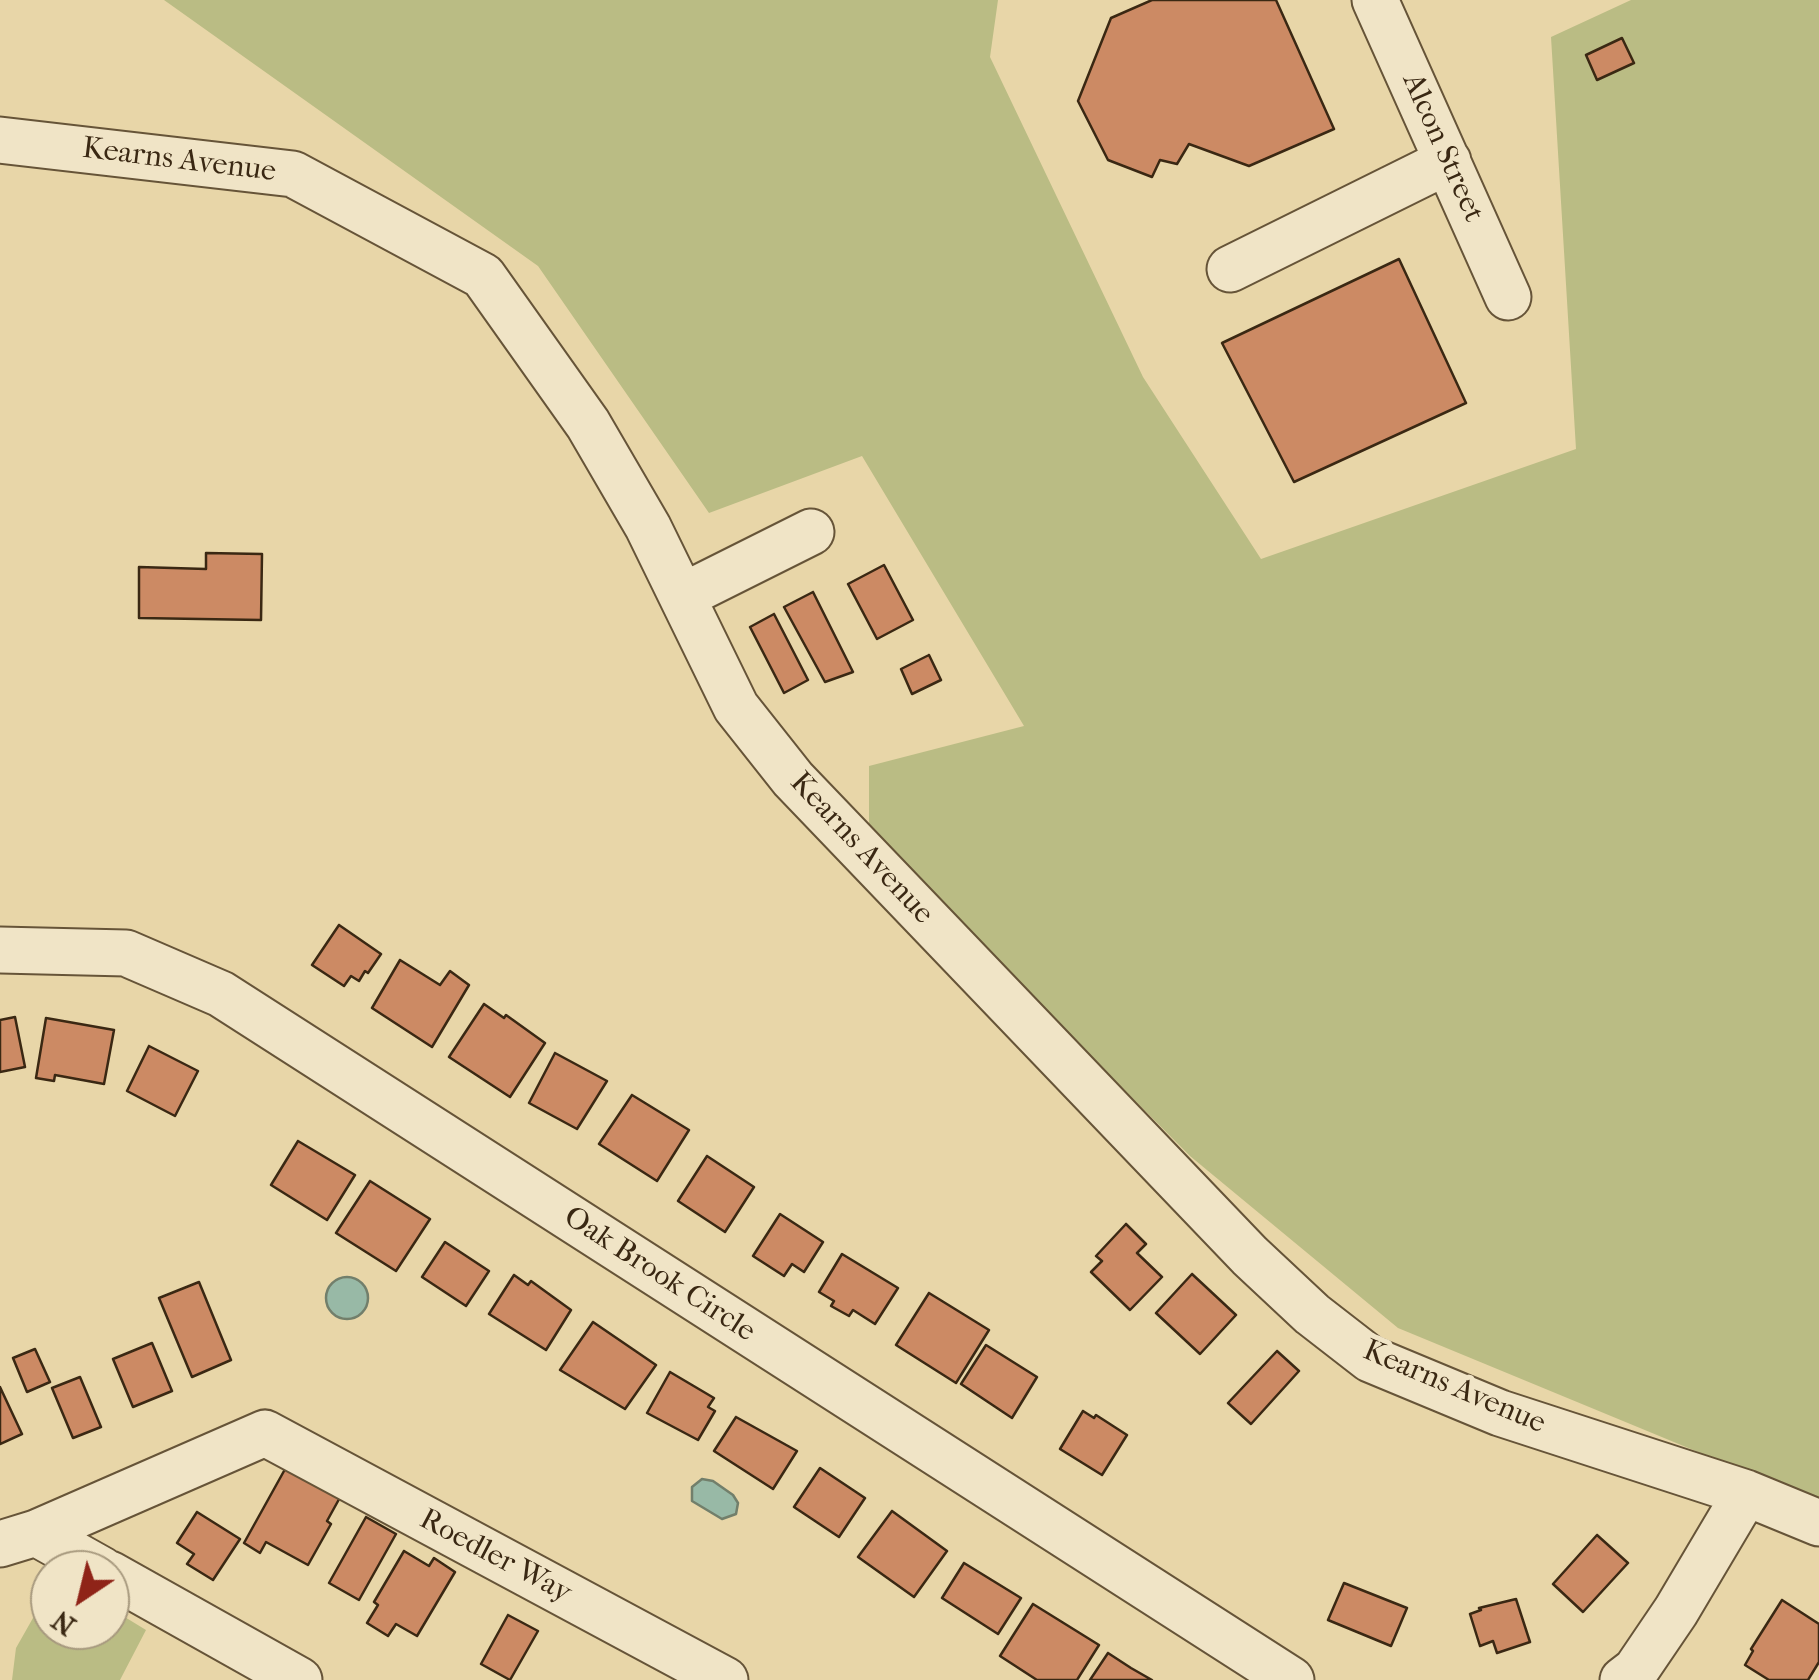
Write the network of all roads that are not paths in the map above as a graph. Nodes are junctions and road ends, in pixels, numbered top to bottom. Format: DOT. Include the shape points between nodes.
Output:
graph roads {
  1 [pos="1375,0"];
  2 [pos="0,140"];
  3 [pos="1448,161"];
  4 [pos="1230,268"];
  5 [pos="1508,296"];
  6 [pos="810,532"];
  7 [pos="683,596"];
  8 [pos="0,950"];
  9 [pos="1746,1493"];
  10 [pos="1819,1524"];
  11 [pos="18,1538"];
  12 [pos="50,1550"];
  13 [pos="130,1585"];
  14 [pos="299,1680"];
  15 [pos="724,1680"];
  16 [pos="1291,1680"];
  17 [pos="1623,1680"];
  1 -- 3 [label="street, Alcon Street"];
  2 -- 7 [label="street, Kearns Avenue" via="293,174 482,276 588,424"];
  3 -- 4 [label="street"];
  3 -- 5 [label="street, Alcon Street"];
  6 -- 7 [label="street"];
  7 -- 9 [label="street, Kearns Avenue" via="736,707 793,779 1312,1314 1370,1359 1500,1413"];
  8 -- 16 [label="street, Oak Brook Circle" via="126,953 221,994"];
  9 -- 10 [label="street, Kearns Avenue"];
  9 -- 17 [label="street" via="1676,1611"];
  11 -- 12 [label="street"];
  11 -- 15 [label="street, Roedler Way" via="265,1433"];
  13 -- 14 [label="street"];
}
